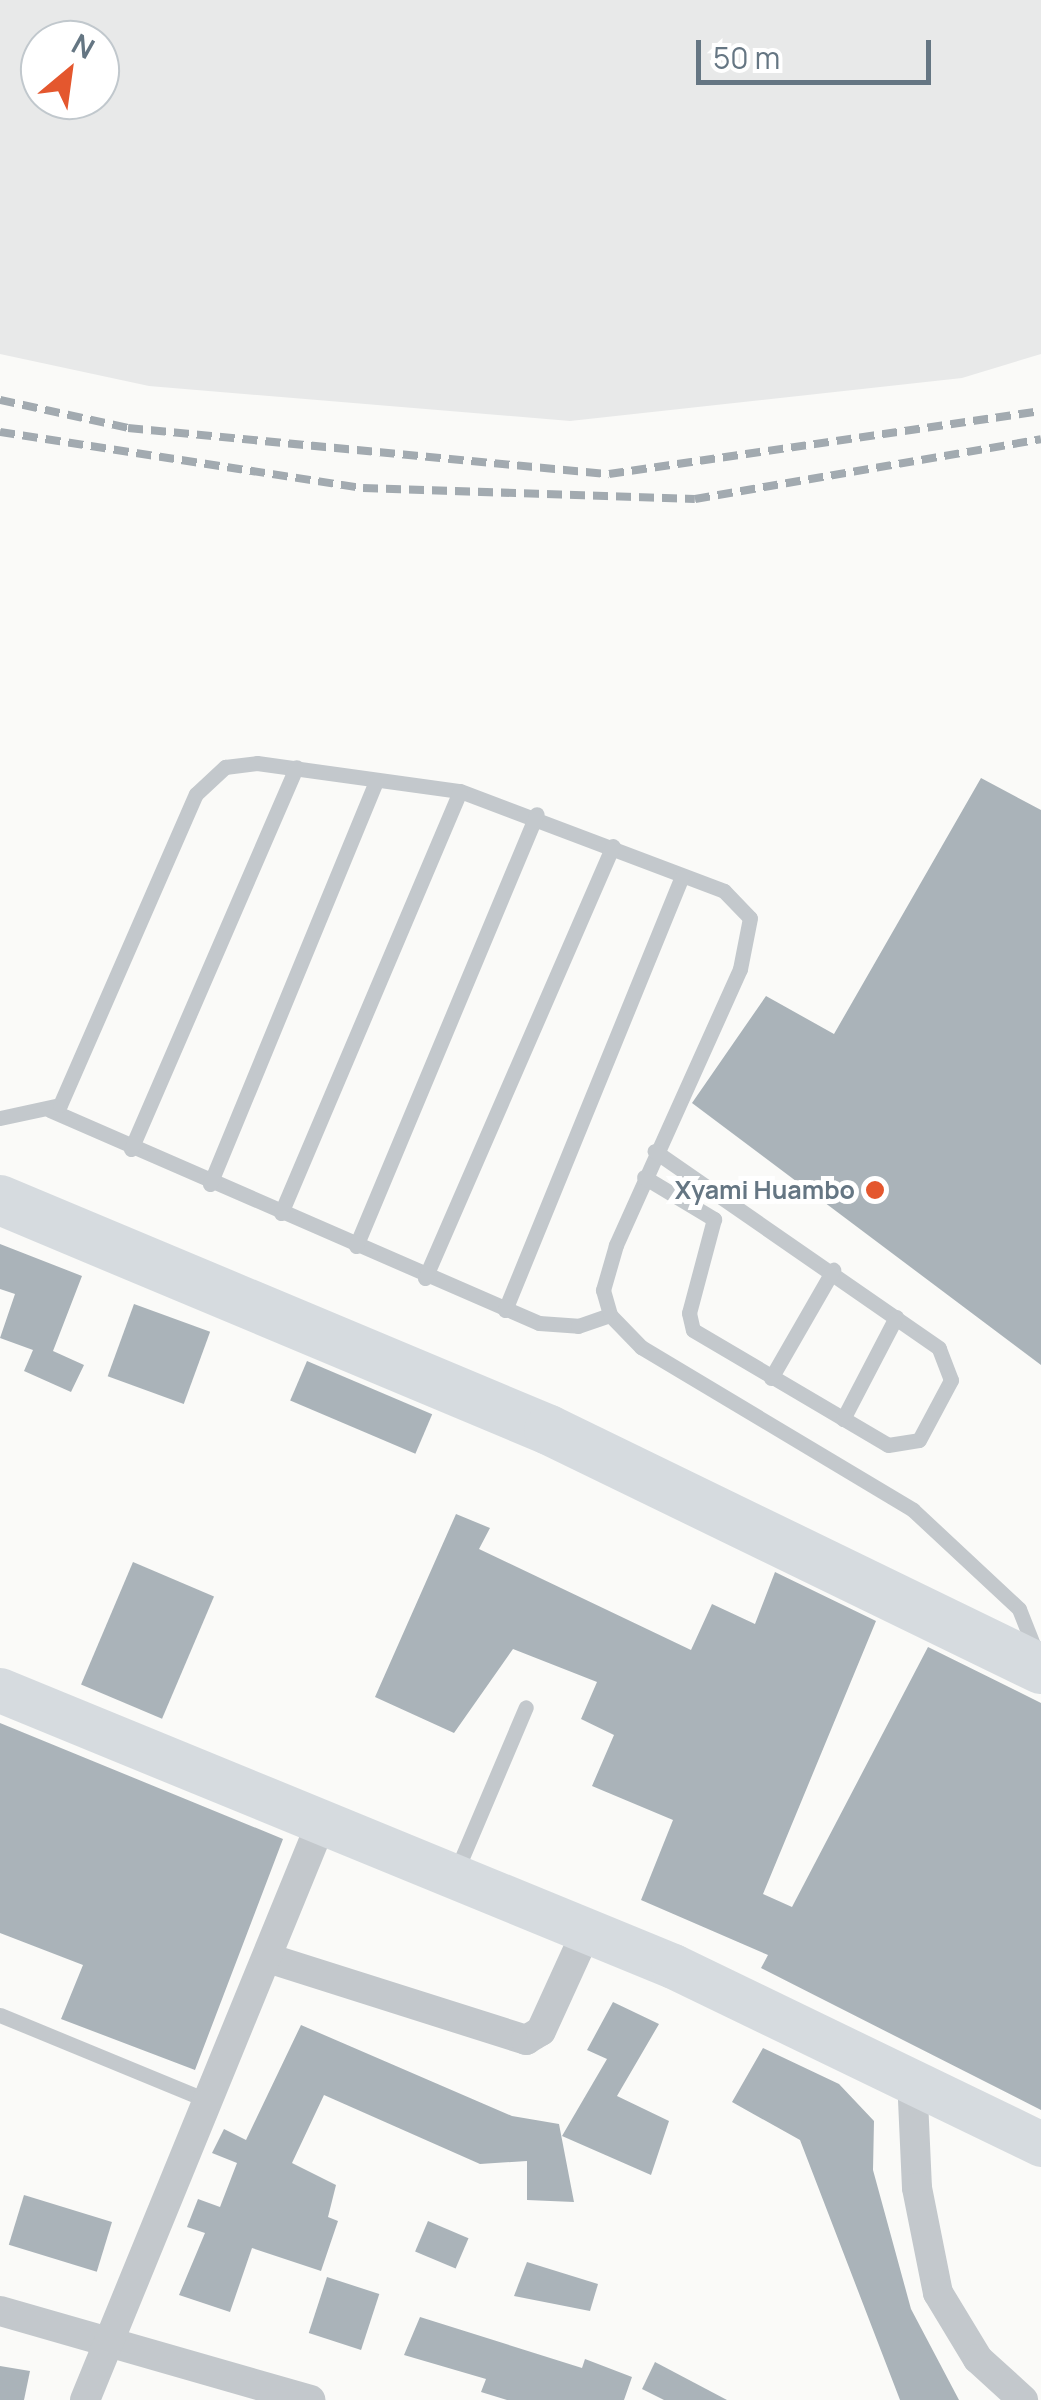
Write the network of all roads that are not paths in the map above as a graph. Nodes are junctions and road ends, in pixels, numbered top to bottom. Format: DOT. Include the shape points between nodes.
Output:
graph roads {
  1 [pos="296,767"];
  2 [pos="376,782"];
  3 [pos="460,791"];
  4 [pos="537,814"];
  5 [pos="613,846"];
  6 [pos="682,877"];
  7 [pos="50,1110"];
  8 [pos="0,1118"];
  9 [pos="131,1149"];
  10 [pos="655,1151"];
  11 [pos="644,1177"];
  12 [pos="210,1184"];
  13 [pos="0,1200"];
  14 [pos="281,1213"];
  15 [pos="356,1246"];
  16 [pos="832,1270"];
  17 [pos="424,1278"];
  18 [pos="505,1310"];
  19 [pos="610,1315"];
  20 [pos="896,1317"];
  21 [pos="772,1378"];
  22 [pos="844,1419"];
  23 [pos="1041,1667"];
  24 [pos="0,1690"];
  25 [pos="526,1707"];
  26 [pos="320,1826"];
  27 [pos="453,1878"];
  28 [pos="587,1930"];
  29 [pos="271,1960"];
  30 [pos="0,2015"];
  31 [pos="912,2078"];
  32 [pos="210,2102"];
  33 [pos="1041,2144"];
  34 [pos="0,2311"];
  35 [pos="109,2341"];
  36 [pos="85,2400"];
  37 [pos="310,2400"];
  38 [pos="1023,2400"];
  1 -- 2 [label="lane"];
  1 -- 7 [label="lane" via="257,763 207,778 86,1057"];
  1 -- 9 [label="lane"];
  2 -- 3 [label="lane"];
  2 -- 12 [label="lane"];
  3 -- 4 [label="lane"];
  3 -- 14 [label="lane"];
  4 -- 5 [label="lane"];
  4 -- 15 [label="lane"];
  5 -- 6 [label="lane"];
  5 -- 17 [label="lane"];
  6 -- 10 [label="lane" via="724,891 750,918 740,969"];
  6 -- 18 [label="lane"];
  7 -- 8 [label="lane"];
  7 -- 9 [label="lane"];
  9 -- 12 [label="lane"];
  10 -- 11 [label="lane"];
  10 -- 16 [label="lane"];
  11 -- 19 [label="lane" via="602,1290"];
  11 -- 21 [label="lane" via="714,1218 689,1313 693,1330"];
  12 -- 14 [label="lane"];
  13 -- 23 [label="main road" via="549,1430"];
  14 -- 15 [label="lane"];
  15 -- 17 [label="lane"];
  16 -- 20 [label="lane"];
  16 -- 21 [label="lane"];
  17 -- 18 [label="lane"];
  18 -- 19 [label="lane" via="578,1326"];
  19 -- 23 [label="lane" via="641,1347 913,1510 1019,1609"];
  20 -- 22 [label="lane"];
  20 -- 22 [label="lane" via="939,1348 951,1380 908,1447"];
  21 -- 22 [label="lane"];
  24 -- 26 [label="street"];
  25 -- 27 [label="lane"];
  26 -- 27 [label="street"];
  26 -- 29 [label="street"];
  27 -- 28 [label="street"];
  28 -- 29 [label="street" via="540,2031 526,2040"];
  28 -- 31 [label="street"];
  29 -- 32 [label="street"];
  30 -- 32 [label="lane"];
  31 -- 33 [label="street"];
  31 -- 38 [label="street" via="917,2188 938,2293 978,2359"];
  32 -- 35 [label="street"];
  34 -- 35 [label="street"];
  35 -- 36 [label="street"];
  35 -- 37 [label="street"];
}
